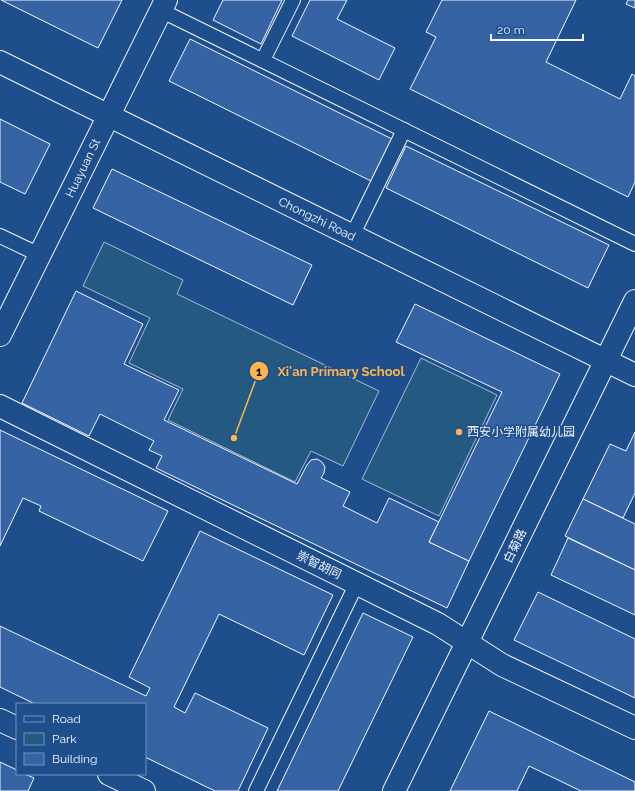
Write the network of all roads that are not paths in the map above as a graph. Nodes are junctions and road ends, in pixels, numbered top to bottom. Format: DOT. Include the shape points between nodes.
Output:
graph roads {
  1 [pos="292,0"];
  2 [pos="163,5"];
  3 [pos="263,60"];
  4 [pos="0,62"];
  5 [pos="108,116"];
  6 [pos="404,130"];
  7 [pos="0,236"];
  8 [pos="352,236"];
  9 [pos="635,244"];
  10 [pos="40,255"];
  11 [pos="635,301"];
  12 [pos="0,335"];
  13 [pos="606,360"];
  14 [pos="635,375"];
  15 [pos="0,406"];
  16 [pos="357,584"];
  17 [pos="467,642"];
  18 [pos="0,720"];
  19 [pos="16,728"];
  20 [pos="635,728"];
  21 [pos="111,775"];
  22 [pos="144,791"];
  23 [pos="256,791"];
  24 [pos="394,791"];
  1 -- 3 [label="lane"];
  2 -- 3 [label="lane"];
  2 -- 5 [label="street, Huayuan St"];
  3 -- 6 [label="lane"];
  4 -- 5 [label="street, Chongzhi Road"];
  5 -- 8 [label="street, Chongzhi Road"];
  5 -- 10 [label="street, Huayuan St"];
  6 -- 8 [label="lane"];
  6 -- 9 [label="lane"];
  7 -- 10 [label="lane"];
  8 -- 13 [label="street, Chongzhi Road"];
  10 -- 12 [label="street, Huayuan St"];
  11 -- 13 [label="street, 白菊路"];
  13 -- 14 [label="street, Chongzhi Road"];
  13 -- 17 [label="street, 白菊路"];
  15 -- 16 [label="street, 崇智胡同"];
  16 -- 17 [label="street, 崇智胡同" via="438,624"];
  16 -- 23 [label="lane"];
  17 -- 20 [label="street, 崇智胡同" via="502,665"];
  17 -- 24 [label="street, 白菊路"];
  18 -- 19 [label="street"];
  21 -- 22 [label="street"];
}
